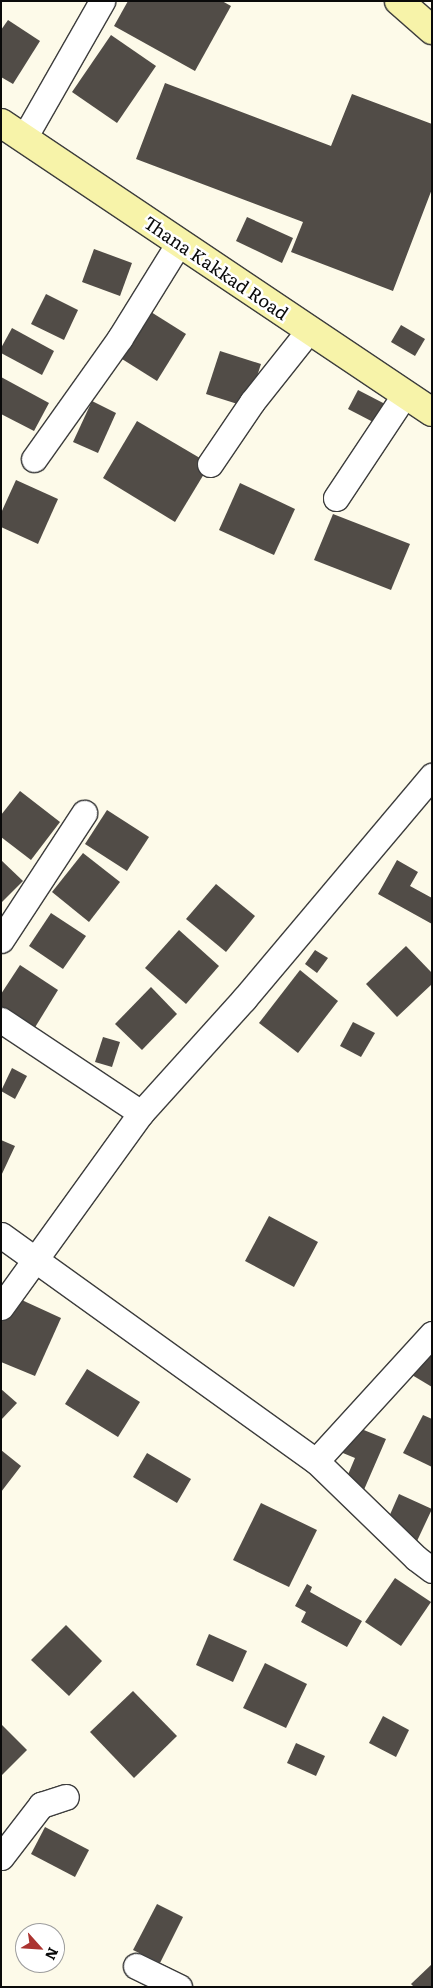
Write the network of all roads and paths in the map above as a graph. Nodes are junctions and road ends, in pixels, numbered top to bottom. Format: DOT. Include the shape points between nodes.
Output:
graph roads {
  1 [pos="102,1"];
  2 [pos="398,1"];
  3 [pos="432,30"];
  4 [pos="1,122"];
  5 [pos="24,138"];
  6 [pos="179,243"];
  7 [pos="309,330"];
  8 [pos="405,394"];
  9 [pos="432,412"];
  10 [pos="34,459"];
  11 [pos="210,464"];
  12 [pos="336,498"];
  13 [pos="432,776"];
  14 [pos="84,813"];
  15 [pos="1,940"];
  16 [pos="1,1020"];
  17 [pos="141,1113"];
  18 [pos="1,1235"];
  19 [pos="36,1260"];
  20 [pos="1,1307"];
  21 [pos="432,1334"];
  22 [pos="316,1461"];
  23 [pos="432,1570"];
  24 [pos="66,1797"];
  25 [pos="1,1857"];
  26 [pos="136,1966"];
  27 [pos="180,1987"];
  1 -- 5 [label="street"];
  2 -- 3 [label="main road"];
  4 -- 5 [label="main road, Thana Kakkad Road"];
  5 -- 6 [label="main road, Thana Kakkad Road"];
  6 -- 7 [label="main road, Thana Kakkad Road"];
  6 -- 10 [label="street" via="120,338"];
  7 -- 8 [label="main road, Thana Kakkad Road"];
  7 -- 11 [label="street" via="252,402"];
  8 -- 9 [label="main road, Thana Kakkad Road"];
  8 -- 12 [label="street"];
  13 -- 17 [label="street" via="244,999"];
  14 -- 15 [label="street"];
  16 -- 17 [label="street"];
  17 -- 19 [label="street"];
  18 -- 19 [label="street"];
  19 -- 20 [label="street"];
  19 -- 22 [label="street"];
  21 -- 22 [label="street"];
  22 -- 23 [label="street"];
  24 -- 25 [label="street" via="41,1805"];
  26 -- 27 [label="street"];
}
